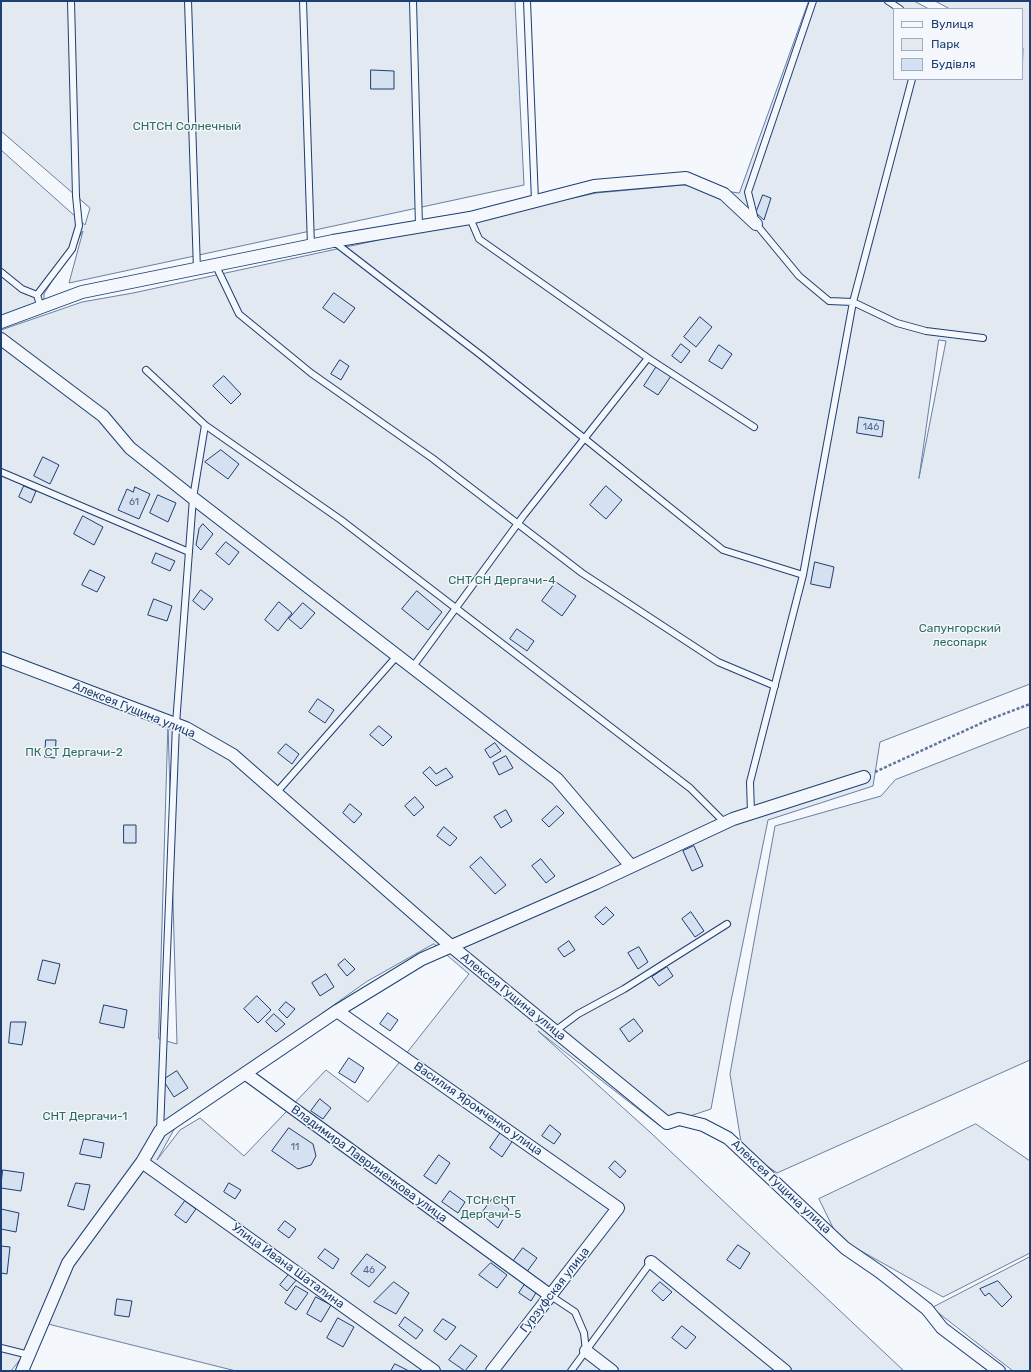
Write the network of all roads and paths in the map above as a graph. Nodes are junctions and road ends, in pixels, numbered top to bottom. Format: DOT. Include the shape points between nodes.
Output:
graph roads {
  1 [pos="71,1"];
  2 [pos="188,1"];
  3 [pos="303,1"];
  4 [pos="413,1"];
  5 [pos="527,1"];
  6 [pos="813,1"];
  7 [pos="888,1"];
  8 [pos="898,8"];
  9 [pos="912,80"];
  10 [pos="535,201"];
  11 [pos="470,218"];
  12 [pos="756,224"];
  13 [pos="419,226"];
  14 [pos="333,241"];
  15 [pos="311,246"];
  16 [pos="216,266"];
  17 [pos="197,270"];
  18 [pos="1,272"];
  19 [pos="37,295"];
  20 [pos="853,302"];
  21 [pos="41,308"];
  22 [pos="1,322"];
  23 [pos="983,338"];
  24 [pos="1,339"];
  25 [pos="648,358"];
  26 [pos="146,370"];
  27 [pos="205,425"];
  28 [pos="754,427"];
  29 [pos="585,438"];
  30 [pos="1,472"];
  31 [pos="193,498"];
  32 [pos="518,523"];
  33 [pos="189,552"];
  34 [pos="803,575"];
  35 [pos="455,608"];
  36 [pos="397,656"];
  37 [pos="1,658"];
  38 [pos="412,668"];
  39 [pos="775,686"];
  40 [pos="1030,704"];
  41 [pos="176,724"];
  42 [pos="864,777"];
  43 [pos="276,793"];
  44 [pos="751,813"];
  45 [pos="725,823"];
  46 [pos="631,866"];
  47 [pos="728,924"];
  48 [pos="451,946"];
  49 [pos="337,1011"];
  50 [pos="555,1031"];
  51 [pos="246,1074"];
  52 [pos="160,1131"];
  53 [pos="142,1162"];
  54 [pos="618,1208"];
  55 [pos="651,1262"];
  56 [pos="551,1296"];
  57 [pos="1,1348"];
  58 [pos="586,1351"];
  59 [pos="29,1355"];
  60 [pos="22,1371"];
  61 [pos="434,1371"];
  62 [pos="492,1371"];
  63 [pos="571,1371"];
  64 [pos="612,1371"];
  65 [pos="785,1371"];
  66 [pos="999,1371"];
  1 -- 19 [label="lane" via="79,226 72,249"];
  2 -- 17 [label="lane"];
  3 -- 15 [label="lane"];
  4 -- 13 [label="lane"];
  5 -- 10 [label="lane"];
  6 -- 12 [label="lane" via="748,192"];
  7 -- 8 [label="lane"];
  9 -- 20 [label="lane"];
  10 -- 11 [label="street"];
  10 -- 12 [label="street" via="594,186 686,178 724,194"];
  11 -- 13 [label="street"];
  11 -- 25 [label="lane" via="478,240"];
  12 -- 20 [label="lane" via="799,276 829,301"];
  13 -- 14 [label="street"];
  14 -- 15 [label="street"];
  14 -- 29 [label="lane"];
  15 -- 16 [label="street"];
  16 -- 17 [label="street"];
  16 -- 32 [label="lane" via="239,314 312,373"];
  17 -- 21 [label="street" via="82,292"];
  18 -- 19 [label="lane" via="22,289"];
  19 -- 21 [label="lane"];
  20 -- 23 [label="lane" via="897,323 919,329"];
  20 -- 34 [label="lane"];
  21 -- 22 [label="street"];
  24 -- 31 [label="street" via="103,416 130,448"];
  25 -- 28 [label="lane"];
  25 -- 29 [label="lane"];
  26 -- 27 [label="lane"];
  27 -- 31 [label="lane"];
  27 -- 35 [label="lane" via="341,520"];
  29 -- 32 [label="lane"];
  29 -- 34 [label="lane" via="723,550"];
  30 -- 33 [label="lane"];
  31 -- 33 [label="lane"];
  31 -- 36 [label="street"];
  32 -- 35 [label="lane"];
  32 -- 39 [label="lane" via="582,573 718,662"];
  33 -- 41 [label="lane"];
  34 -- 39 [label="lane"];
  35 -- 38 [label="lane"];
  35 -- 45 [label="lane" via="690,788"];
  36 -- 38 [label="street"];
  36 -- 43 [label="lane"];
  37 -- 41 [label="street, Алексея Гущина улица"];
  38 -- 46 [label="street" via="557,779"];
  39 -- 44 [label="lane" via="750,782"];
  40 -- 42 [label="path" via="988,720"];
  41 -- 43 [label="street, Алексея Гущина улица" via="233,755"];
  41 -- 52 [label="lane"];
  42 -- 44 [label="street"];
  43 -- 48 [label="street, Алексея Гущина улица"];
  44 -- 45 [label="street"];
  45 -- 46 [label="street"];
  46 -- 48 [label="street"];
  47 -- 50 [label="lane" via="624,989 578,1014"];
  48 -- 49 [label="street" via="422,959"];
  48 -- 50 [label="street, Алексея Гущина улица"];
  49 -- 51 [label="street"];
  49 -- 54 [label="street, Василия Яромченко улица"];
  50 -- 66 [label="street, Алексея Гущина улица" via="667,1123 679,1119 703,1125 728,1138 845,1248 915,1300 942,1328"];
  51 -- 52 [label="street"];
  51 -- 56 [label="street, Владимира Лавриненкова улица"];
  52 -- 53 [label="street"];
  53 -- 59 [label="street" via="68,1263"];
  53 -- 61 [label="street, Улица Ивана Шаталина"];
  54 -- 56 [label="street, Гурзуфская улица"];
  55 -- 58 [label="lane"];
  55 -- 65 [label="street"];
  56 -- 58 [label="lane" via="575,1312 584,1332"];
  56 -- 62 [label="street, Гурзуфская улица"];
  57 -- 59 [label="lane"];
  58 -- 63 [label="lane"];
  58 -- 64 [label="street"];
  59 -- 60 [label="street"];
}
